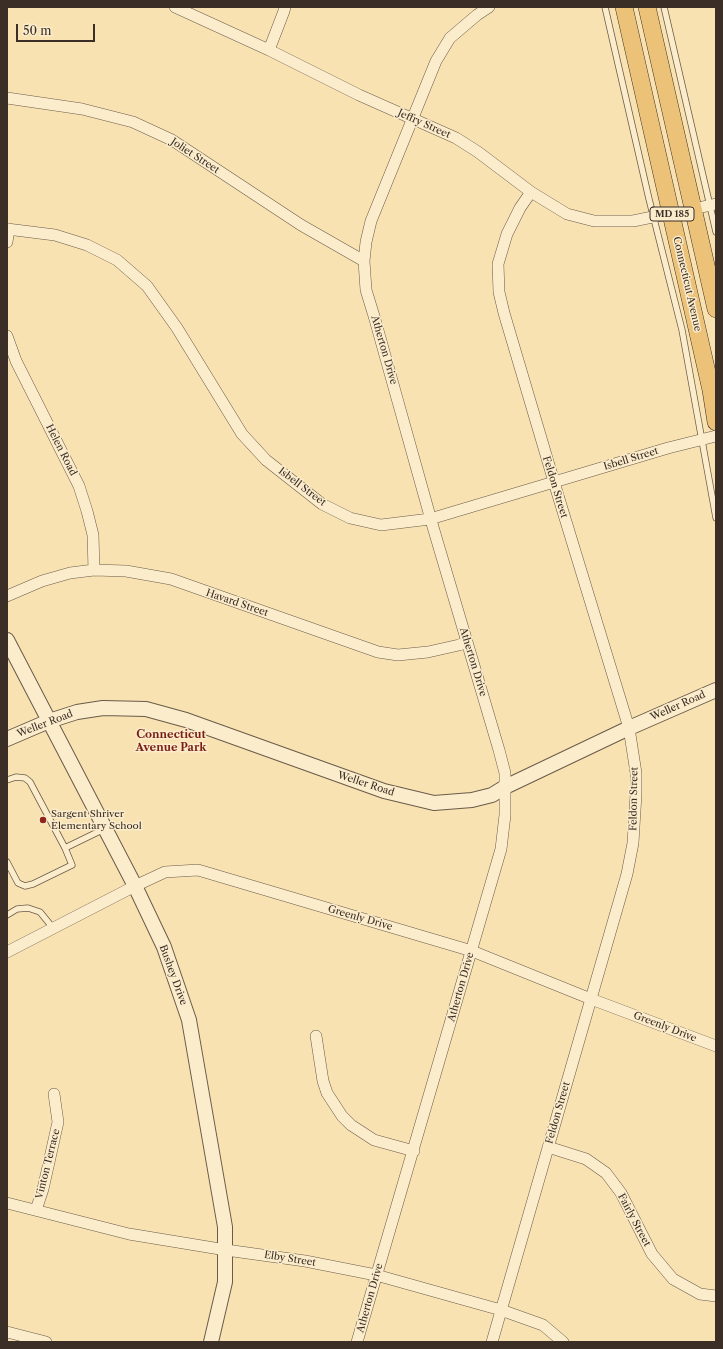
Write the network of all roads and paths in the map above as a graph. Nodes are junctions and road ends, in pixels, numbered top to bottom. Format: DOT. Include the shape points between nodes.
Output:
graph roads {
  1 [pos="175,7"];
  2 [pos="285,7"];
  3 [pos="489,7"];
  4 [pos="605,7"];
  5 [pos="624,7"];
  6 [pos="647,7"];
  7 [pos="664,7"];
  8 [pos="270,50"];
  9 [pos="7,98"];
  10 [pos="412,118"];
  11 [pos="530,192"];
  12 [pos="713,204"];
  13 [pos="693,209"];
  14 [pos="672,213"];
  15 [pos="654,217"];
  16 [pos="8,229"];
  17 [pos="716,232"];
  18 [pos="7,242"];
  19 [pos="364,261"];
  20 [pos="716,309"];
  21 [pos="7,336"];
  22 [pos="716,422"];
  23 [pos="716,436"];
  24 [pos="701,440"];
  25 [pos="554,483"];
  26 [pos="716,518"];
  27 [pos="430,519"];
  28 [pos="94,570"];
  29 [pos="7,596"];
  30 [pos="7,640"];
  31 [pos="467,642"];
  32 [pos="716,690"];
  33 [pos="49,721"];
  34 [pos="629,728"];
  35 [pos="7,739"];
  36 [pos="7,780"];
  37 [pos="505,786"];
  38 [pos="105,829"];
  39 [pos="65,848"];
  40 [pos="7,862"];
  41 [pos="135,886"];
  42 [pos="7,915"];
  43 [pos="53,928"];
  44 [pos="472,951"];
  45 [pos="7,952"];
  46 [pos="591,999"];
  47 [pos="316,1036"];
  48 [pos="716,1046"];
  49 [pos="54,1094"];
  50 [pos="548,1147"];
  51 [pos="414,1151"];
  52 [pos="7,1203"];
  53 [pos="36,1210"];
  54 [pos="226,1250"];
  55 [pos="376,1275"];
  56 [pos="716,1296"];
  57 [pos="501,1310"];
  58 [pos="7,1332"];
  59 [pos="46,1342"];
  60 [pos="211,1342"];
  61 [pos="358,1342"];
  62 [pos="492,1342"];
  63 [pos="563,1342"];
  1 -- 8 [label="street, Jeffry Street"];
  2 -- 8 [label="street"];
  3 -- 10 [label="street, Atherton Drive" via="450,38 436,61"];
  4 -- 15 [label="lane"];
  5 -- 14 [label="main road, Connecticut Avenue / MD 185"];
  6 -- 13 [label="main road, MD 185"];
  7 -- 12 [label="lane"];
  8 -- 10 [label="street, Jeffry Street" via="359,95"];
  9 -- 19 [label="street, Joliet Street" via="82,109 134,122 172,140 301,225"];
  10 -- 11 [label="street, Jeffry Street" via="456,138"];
  10 -- 19 [label="street, Atherton Drive" via="371,221"];
  11 -- 15 [label="street, Jeffry Street" via="567,214 594,221 633,221"];
  11 -- 25 [label="street, Feldon Street" via="507,234 498,264 499,292"];
  12 -- 13 [label="street"];
  12 -- 17 [label="lane"];
  13 -- 20 [label="main road, MD 185"];
  14 -- 15 [label="street, Jeffry Street"];
  14 -- 22 [label="main road, Connecticut Avenue / MD 185"];
  15 -- 24 [label="lane" via="682,330"];
  16 -- 18 [label="street"];
  16 -- 27 [label="street, Isbell Street" via="55,235 87,245 117,260 147,286 177,328 242,434 266,460 322,504 350,518 381,525"];
  19 -- 27 [label="street, Atherton Drive" via="366,290"];
  21 -- 28 [label="street, Helen Road" via="16,362 79,486 93,535"];
  23 -- 24 [label="street, Isbell Street"];
  24 -- 25 [label="street, Isbell Street"];
  24 -- 26 [label="lane"];
  25 -- 27 [label="street, Isbell Street"];
  25 -- 34 [label="street, Feldon Street"];
  27 -- 31 [label="street, Atherton Drive"];
  28 -- 29 [label="street, Havard Street" via="70,573 42,581"];
  28 -- 31 [label="street, Havard Street" via="126,571 171,579 378,652 398,655 428,652"];
  30 -- 33 [label="street, Bushey Drive"];
  31 -- 37 [label="street, Atherton Drive" via="499,750 505,773"];
  32 -- 34 [label="street, Weller Road"];
  33 -- 35 [label="street, Weller Road"];
  33 -- 37 [label="street, Weller Road" via="77,712 103,708 146,709 186,720 384,791 434,803 472,800 492,795"];
  33 -- 38 [label="street, Bushey Drive"];
  34 -- 37 [label="street, Weller Road"];
  34 -- 46 [label="street, Feldon Street" via="636,773 632,843 627,874"];
  36 -- 39 [label="lane" via="16,777 25,778 30,782"];
  37 -- 44 [label="street, Atherton Drive" via="501,849"];
  38 -- 39 [label="lane"];
  38 -- 41 [label="street, Bushey Drive"];
  39 -- 40 [label="lane" via="72,865 25,886 18,883"];
  41 -- 43 [label="street, Greenly Drive"];
  41 -- 44 [label="street, Greenly Drive" via="165,872 198,870"];
  41 -- 54 [label="street, Bushey Drive" via="164,947 189,1020 226,1227"];
  42 -- 43 [label="lane" via="18,909 28,908 40,912"];
  43 -- 45 [label="street, Greenly Drive"];
  44 -- 46 [label="street, Greenly Drive"];
  44 -- 51 [label="street, Atherton Drive"];
  46 -- 48 [label="street, Greenly Drive"];
  46 -- 50 [label="street, Feldon Street"];
  47 -- 51 [label="street" via="323,1081 327,1093 342,1116 351,1126 374,1140"];
  49 -- 53 [label="street, Vinton Terrace" via="58,1122"];
  50 -- 56 [label="street, Fairly Street" via="586,1159 606,1173 621,1193 652,1254 672,1279 700,1294"];
  50 -- 57 [label="street, Feldon Street"];
  51 -- 55 [label="street, Atherton Drive"];
  52 -- 53 [label="street, Elby Street"];
  53 -- 54 [label="street, Elby Street" via="129,1234"];
  54 -- 55 [label="street, Elby Street" via="305,1261"];
  54 -- 60 [label="street, Bushey Drive" via="225,1282"];
  55 -- 57 [label="street, Elby Street"];
  55 -- 61 [label="street, Atherton Drive"];
  57 -- 62 [label="street, Feldon Street"];
  57 -- 63 [label="street, Elby Street" via="543,1325"];
  58 -- 59 [label="street"];
}
